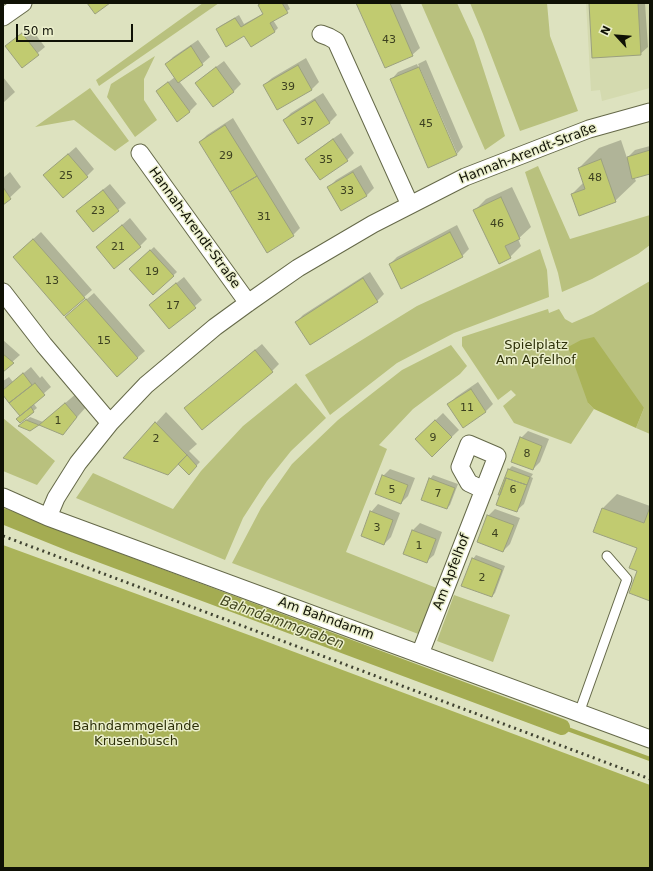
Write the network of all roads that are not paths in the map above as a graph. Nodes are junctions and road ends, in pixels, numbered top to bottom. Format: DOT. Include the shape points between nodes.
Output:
graph roads {
  1 [pos="23,3"];
  2 [pos="3,17"];
  3 [pos="321,34"];
  4 [pos="650,112"];
  5 [pos="140,153"];
  6 [pos="410,205"];
  7 [pos="3,292"];
  8 [pos="248,303"];
  9 [pos="110,423"];
  10 [pos="484,490"];
  11 [pos="3,497"];
  12 [pos="48,516"];
  13 [pos="607,556"];
  14 [pos="420,654"];
  15 [pos="579,714"];
  16 [pos="650,739"];
  1 -- 2 [label="street"];
  3 -- 6 [label="street" via="336,41"];
  4 -- 6 [label="street, Hannah-Arendt-Straße" via="589,130 485,169"];
  5 -- 8 [label="street, Hannah-Arendt-Straße"];
  6 -- 8 [label="street, Hannah-Arendt-Straße" via="316,257"];
  7 -- 9 [label="street"];
  8 -- 9 [label="street, Hannah-Arendt-Straße" via="146,385"];
  9 -- 12 [label="street, Hannah-Arendt-Straße" via="66,481"];
  10 -- 14 [label="street, Am Apfelhof"];
  11 -- 12 [label="street, Am Bahndamm"];
  12 -- 14 [label="street, Am Bahndamm"];
  13 -- 15 [label="lane" via="627,579"];
  14 -- 15 [label="street, Am Bahndamm"];
  15 -- 16 [label="street, Am Bahndamm"];
}
